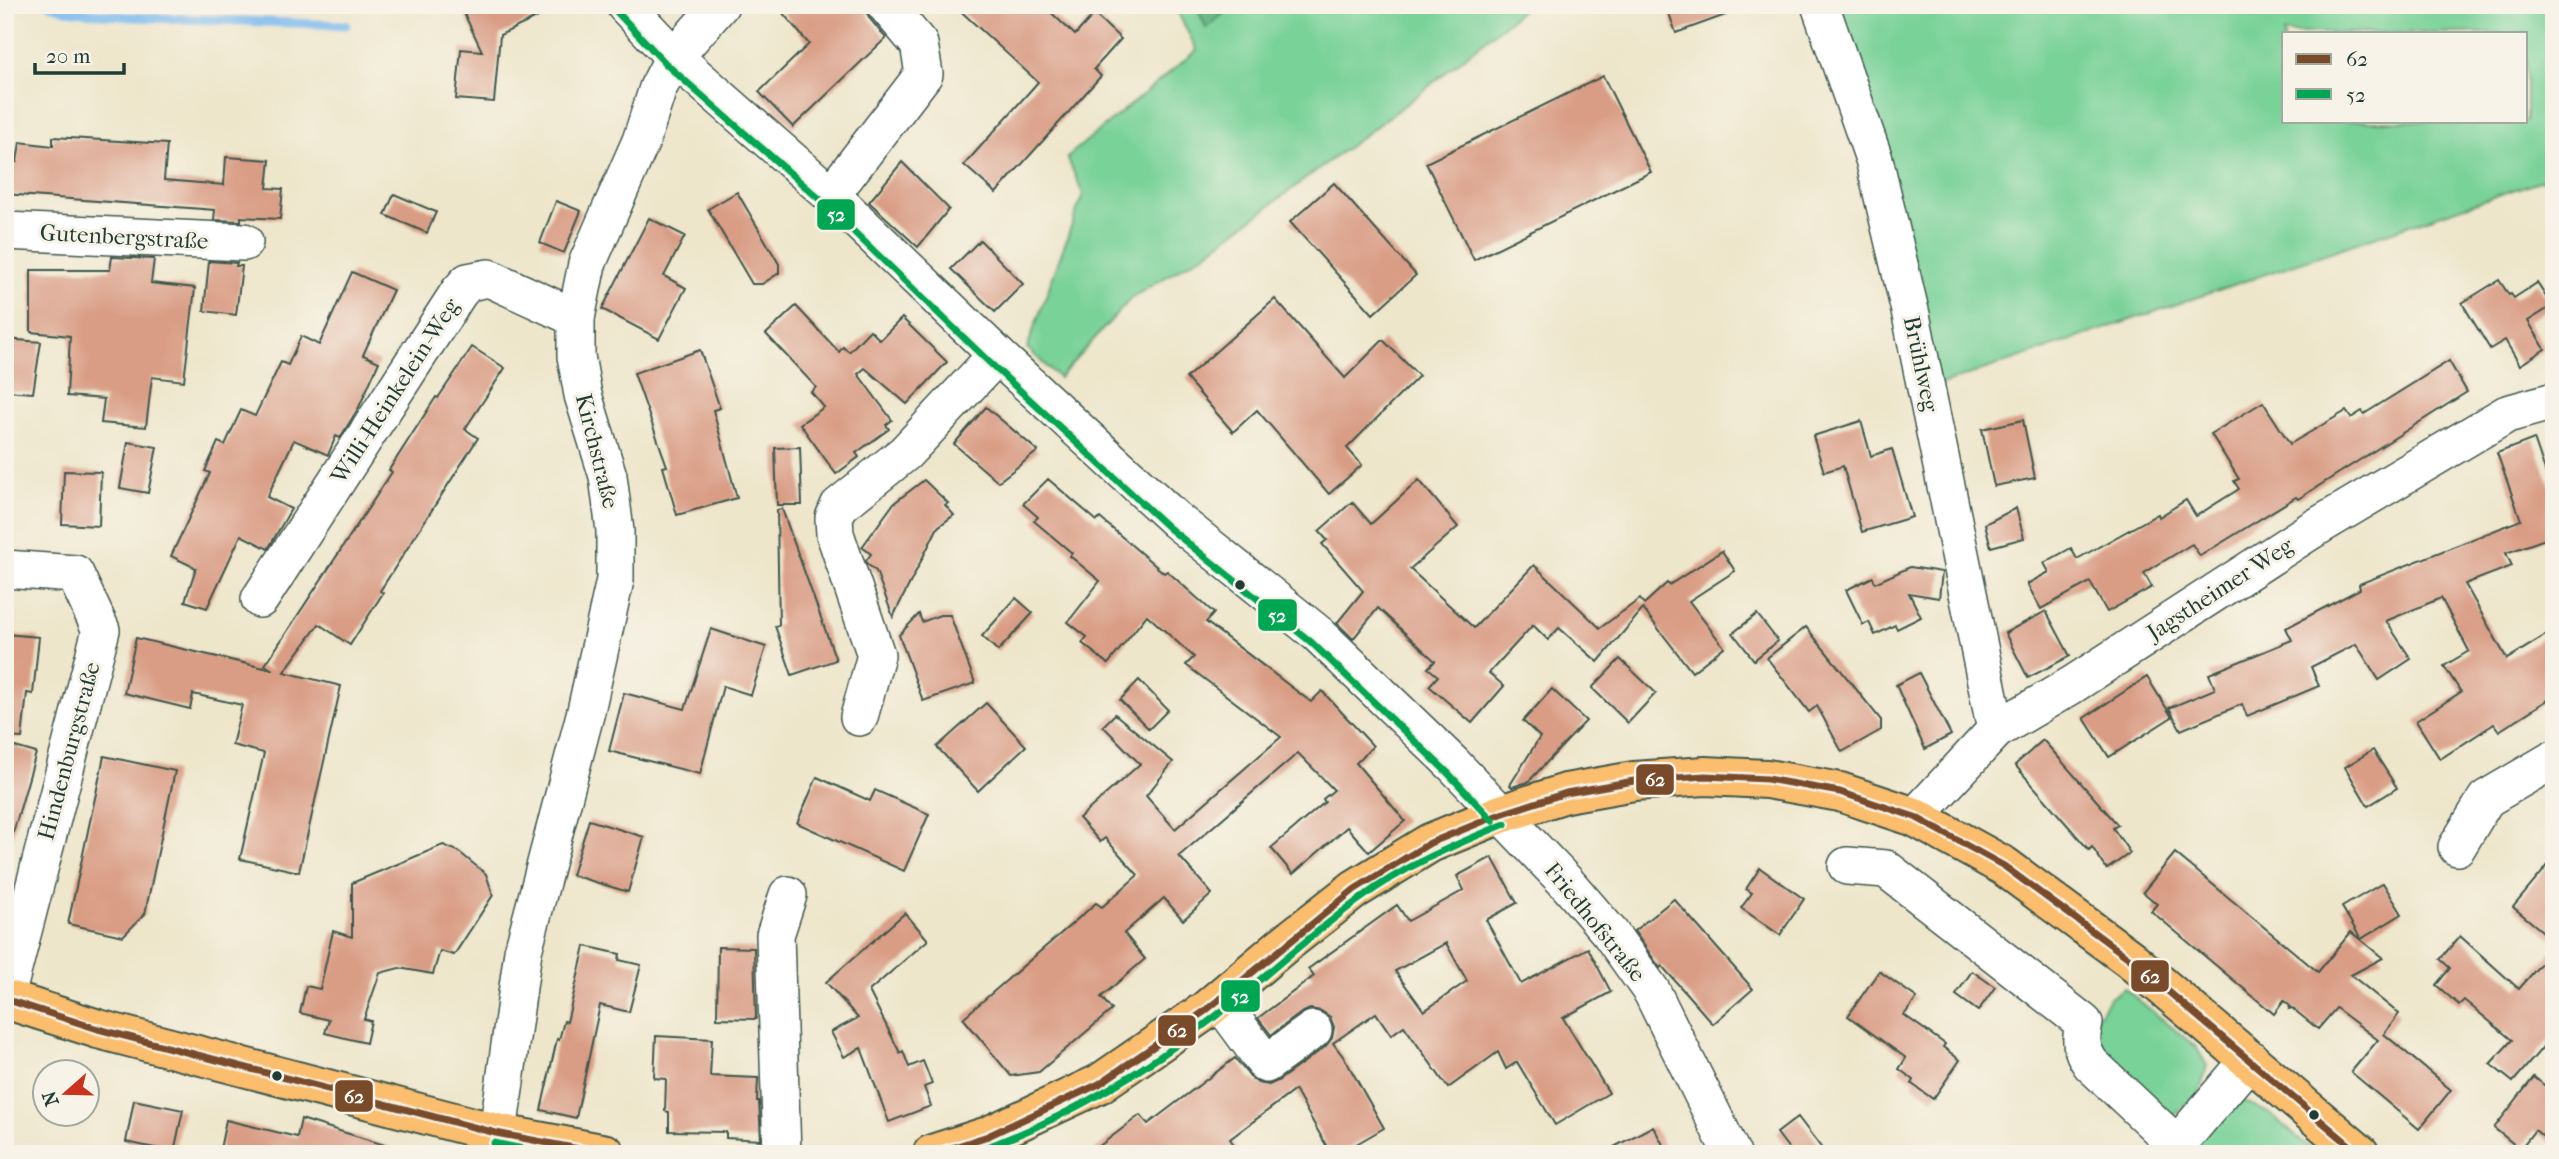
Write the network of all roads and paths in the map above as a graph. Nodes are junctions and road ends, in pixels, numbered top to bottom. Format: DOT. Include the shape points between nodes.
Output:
graph roads {
  1 [pos="625,5"];
  2 [pos="720,5"];
  3 [pos="886,5"];
  4 [pos="1819,5"];
  5 [pos="674,57"];
  6 [pos="831,195"];
  7 [pos="5,231"];
  8 [pos="244,242"];
  9 [pos="576,318"];
  10 [pos="997,355"];
  11 [pos="2548,395"];
  12 [pos="5,569"];
  13 [pos="260,599"];
  14 [pos="859,717"];
  15 [pos="1996,730"];
  16 [pos="2554,759"];
  17 [pos="1501,814"];
  18 [pos="1915,817"];
  19 [pos="2457,847"];
  20 [pos="1847,866"];
  21 [pos="788,895"];
  22 [pos="5,999"];
  23 [pos="1219,1000"];
  24 [pos="1313,1030"];
  25 [pos="2250,1059"];
  26 [pos="495,1143"];
  27 [pos="606,1154"];
  28 [pos="782,1154"];
  29 [pos="932,1154"];
  30 [pos="1732,1154"];
  31 [pos="2360,1154"];
  1 -- 5 [label="street"];
  2 -- 5 [label="street, Kirchstraße"];
  3 -- 6 [label="street" via="919,44 925,74"];
  4 -- 15 [label="street, Brühlweg" via="1874,159 1911,315"];
  5 -- 6 [label="street, Friedhofstraße"];
  5 -- 9 [label="street, Kirchstraße" via="587,264"];
  6 -- 10 [label="street, Friedhofstraße"];
  7 -- 8 [label="street, Gutenbergstraße"];
  9 -- 13 [label="street, Willi-Heinkelein-Weg" via="489,278 468,282"];
  9 -- 26 [label="street, Kirchstraße" via="583,395 608,476 615,580 523,951"];
  10 -- 14 [label="street" via="905,453 848,496 834,518 835,534 876,655"];
  10 -- 17 [label="street, Friedhofstraße" via="1175,520 1318,634"];
  11 -- 15 [label="street, Jagstheimer Weg" via="2507,414 2310,531"];
  12 -- 22 [label="street, Hindenburgstraße" via="75,574 101,630"];
  15 -- 18 [label="street, Jagstheimer Weg"];
  16 -- 19 [label="street" via="2486,799"];
  17 -- 18 [label="main road" via="1580,790 1634,780 1705,776 1767,779 1840,792"];
  17 -- 23 [label="main road" via="1430,844 1355,889"];
  17 -- 30 [label="street, Friedhofstraße" via="1610,933 1652,992"];
  18 -- 25 [label="main road" via="2004,866 2130,959"];
  20 -- 25 [label="street" via="1886,869 2084,1023 2083,1052 2091,1064 2177,1145"];
  21 -- 28 [label="street" via="775,935"];
  22 -- 26 [label="main road"];
  23 -- 24 [label="street" via="1266,1064"];
  23 -- 29 [label="main road" via="1099,1084 988,1136"];
  25 -- 31 [label="main road"];
  26 -- 27 [label="main road"];
}
